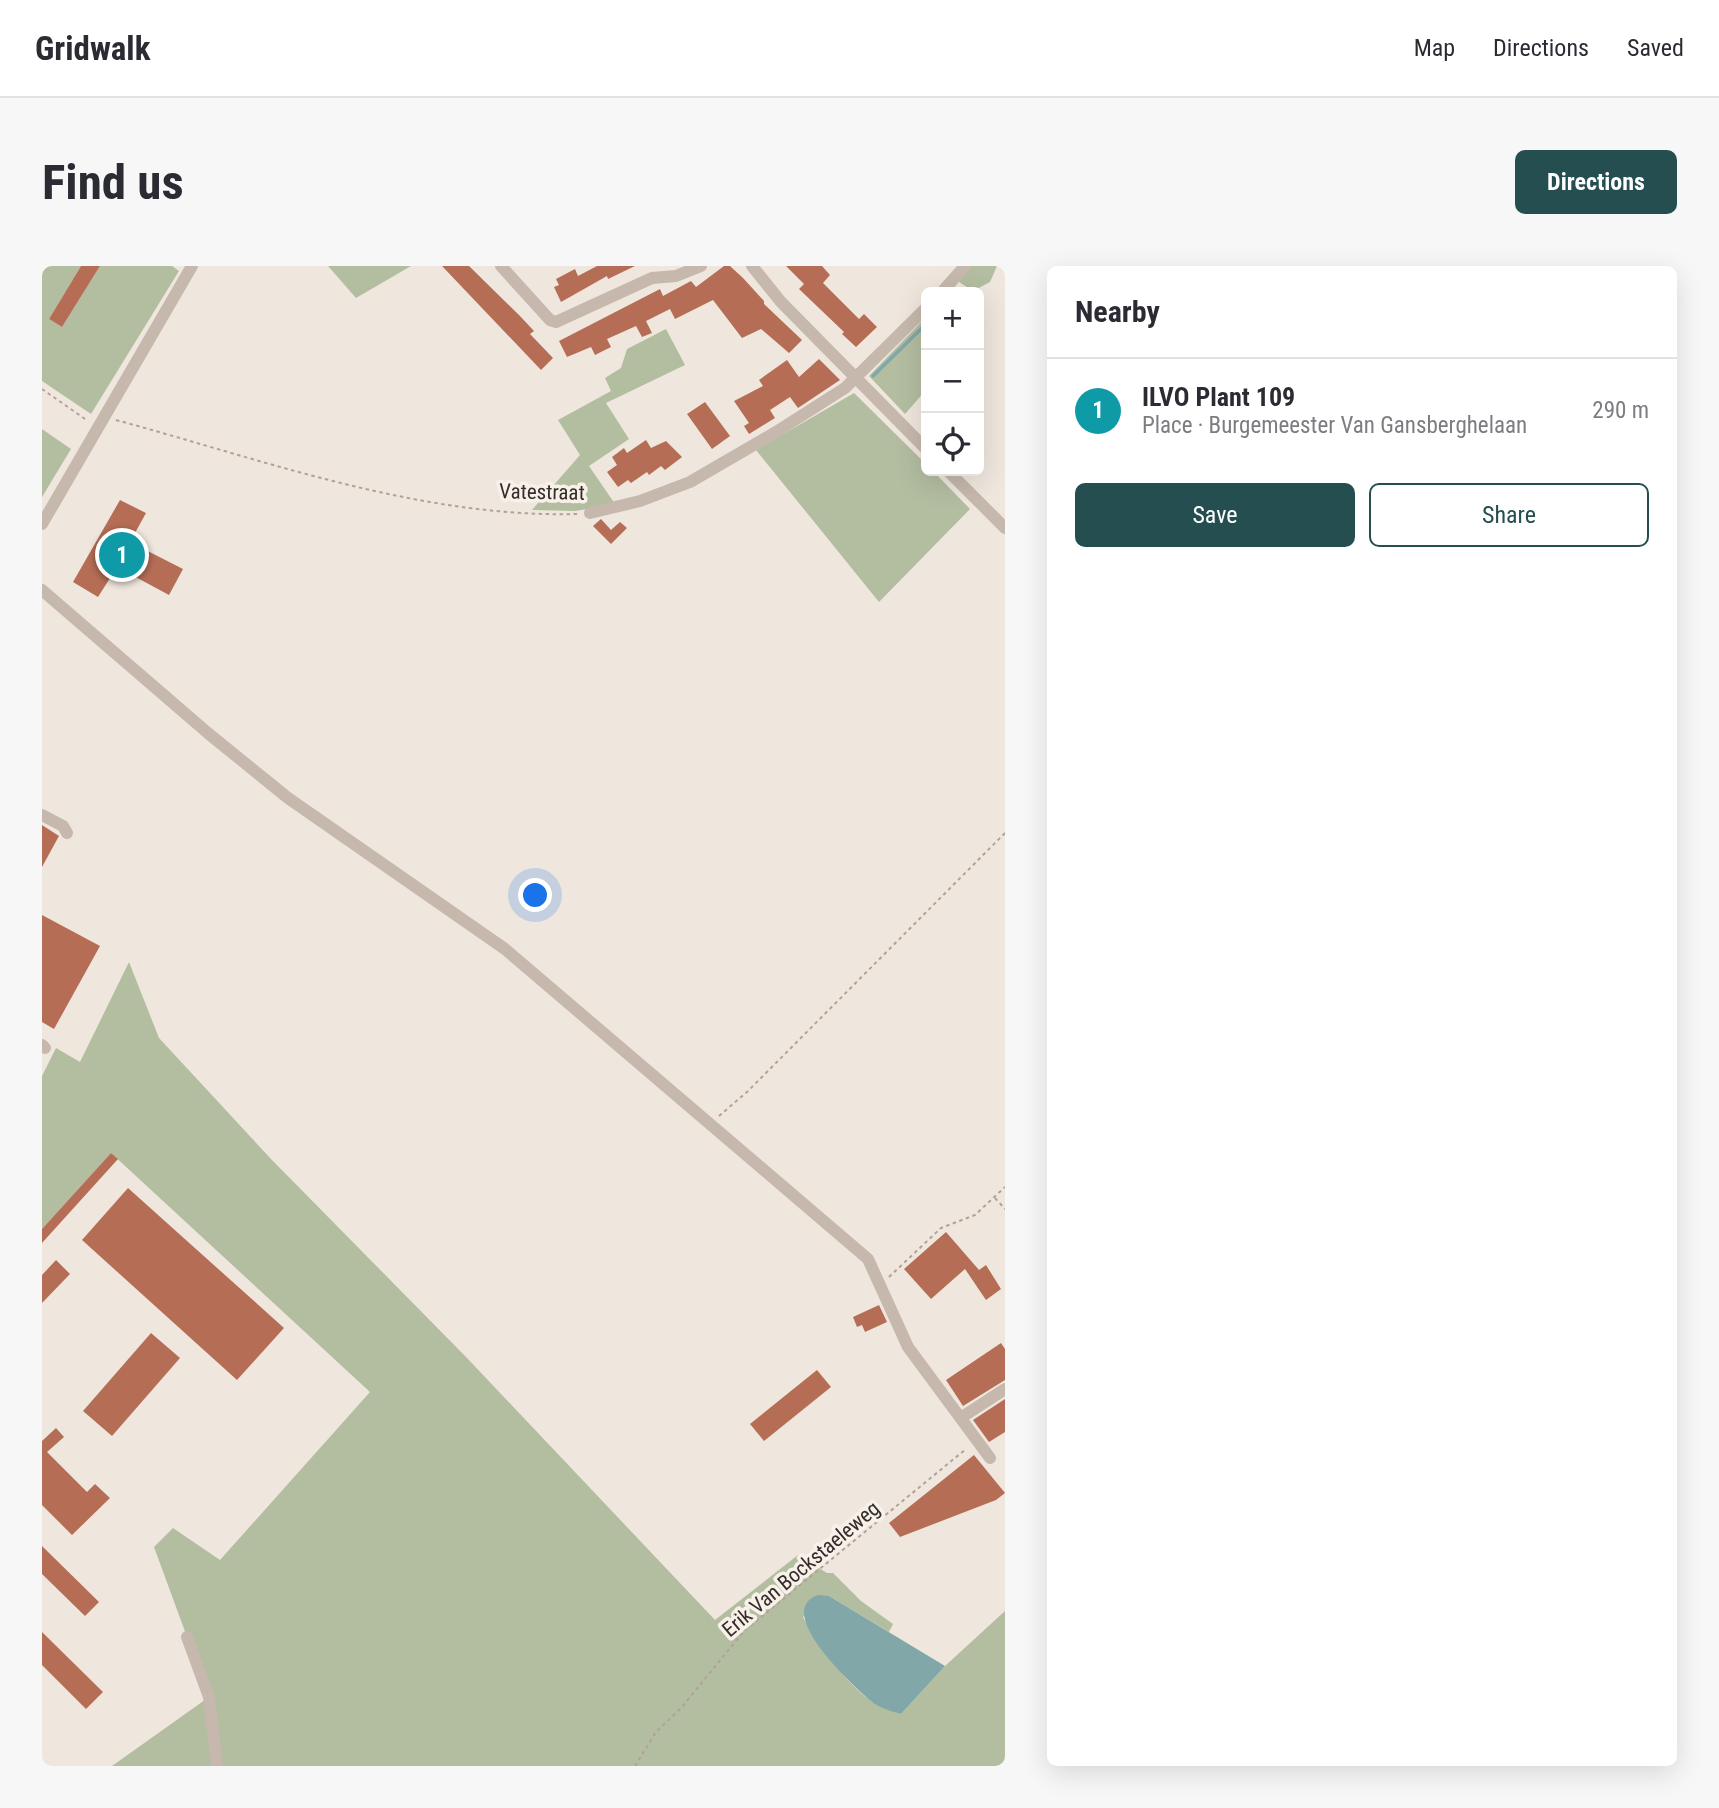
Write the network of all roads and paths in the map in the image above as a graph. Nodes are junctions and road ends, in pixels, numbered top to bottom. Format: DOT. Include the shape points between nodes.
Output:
graph roads {
  1 [pos="192,266"];
  2 [pos="501,266"];
  3 [pos="701,266"];
  4 [pos="752,266"];
  5 [pos="965,266"];
  6 [pos="946,287"];
  7 [pos="921,313"];
  8 [pos="856,378"];
  9 [pos="42,389"];
  10 [pos="101,423"];
  11 [pos="921,444"];
  12 [pos="953,476"];
  13 [pos="590,513"];
  14 [pos="42,524"];
  15 [pos="1005,528"];
  16 [pos="42,590"];
  17 [pos="42,815"];
  18 [pos="67,833"];
  19 [pos="1005,833"];
  20 [pos="710,1123"];
  21 [pos="1005,1187"];
  22 [pos="995,1197"];
  23 [pos="1005,1209"];
  24 [pos="881,1285"];
  25 [pos="1005,1389"];
  26 [pos="962,1417"];
  27 [pos="975,1441"];
  28 [pos="989,1458"];
  29 [pos="187,1637"];
  30 [pos="217,1766"];
  31 [pos="635,1766"];
  1 -- 10 [label="street"];
  2 -- 3 [label="street" via="556,322 652,278 676,276"];
  4 -- 8 [label="street"];
  5 -- 6 [label="street"];
  7 -- 8 [label="street, Vatestraat"];
  8 -- 11 [label="street"];
  8 -- 13 [label="street, Vatestraat" via="690,482"];
  9 -- 10 [label="path, Vatestraat"];
  10 -- 13 [label="path, Vatestraat" via="446,506 514,513"];
  10 -- 14 [label="street"];
  12 -- 15 [label="street"];
  16 -- 20 [label="street" via="278,790 505,949"];
  17 -- 18 [label="street"];
  19 -- 20 [label="path" via="748,1091"];
  20 -- 24 [label="street" via="868,1259"];
  21 -- 22 [label="path"];
  22 -- 23 [label="path"];
  22 -- 24 [label="path" via="975,1215 941,1228"];
  24 -- 26 [label="street" via="908,1347"];
  25 -- 26 [label="street"];
  26 -- 27 [label="street"];
  27 -- 28 [label="street"];
  27 -- 31 [label="path, Erik Van Bockstaeleweg" via="744,1631 656,1732"];
  29 -- 30 [label="street" via="209,1697"];
}
